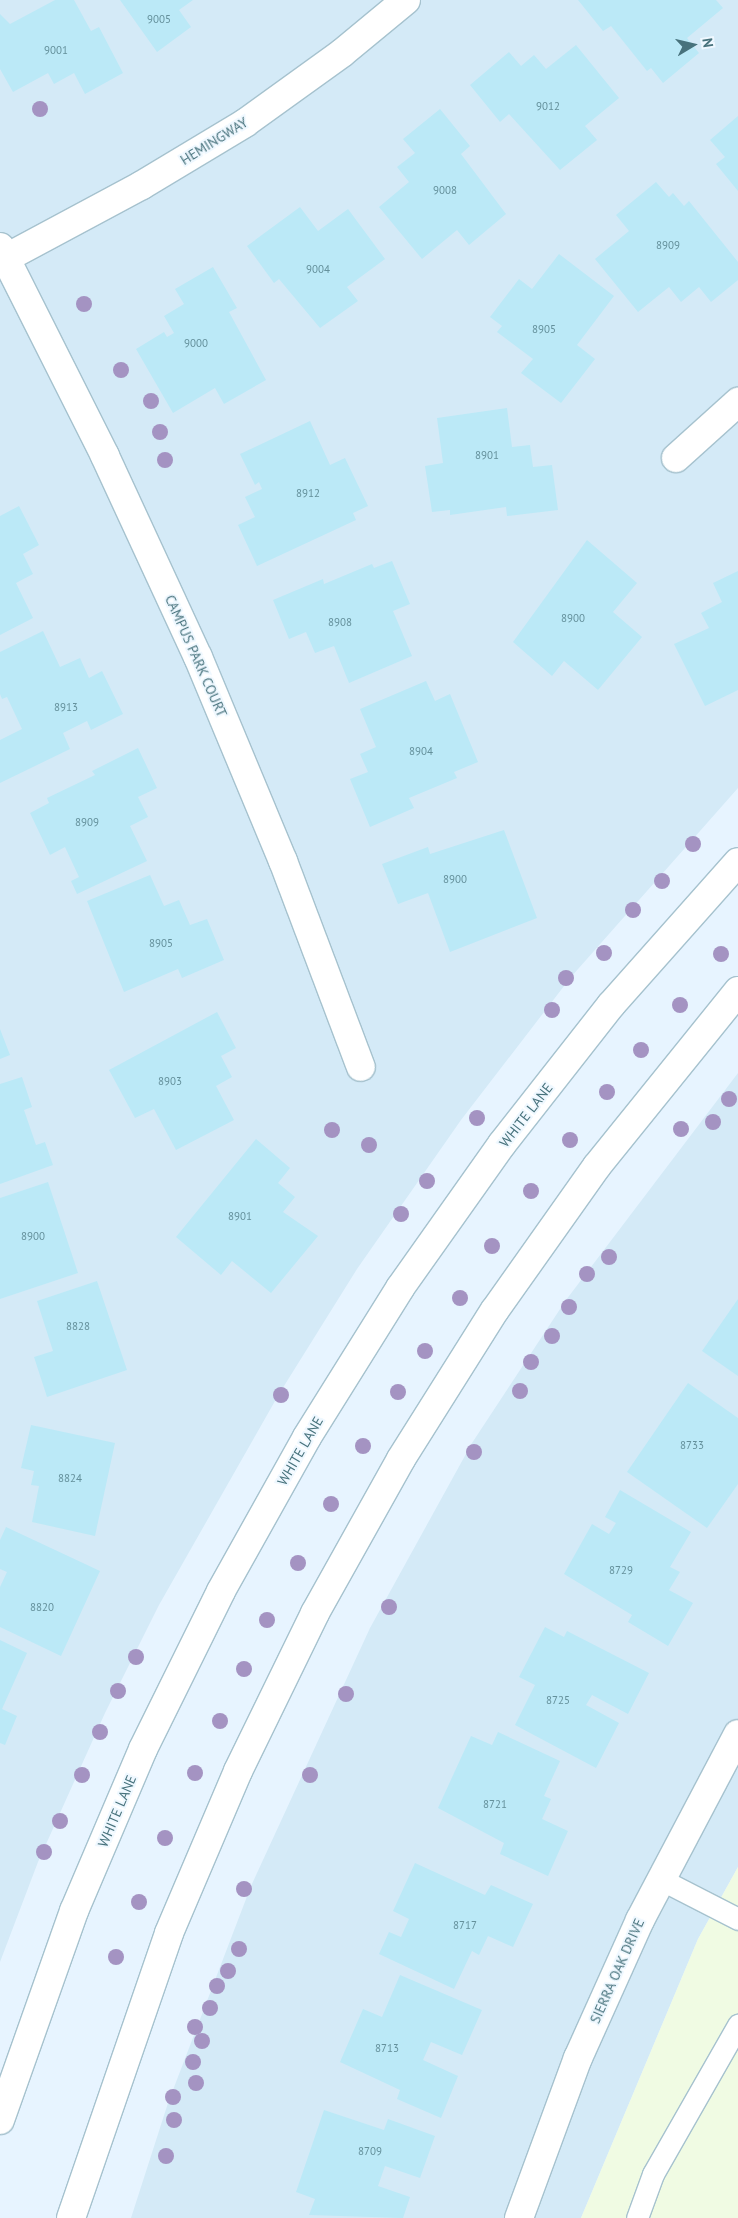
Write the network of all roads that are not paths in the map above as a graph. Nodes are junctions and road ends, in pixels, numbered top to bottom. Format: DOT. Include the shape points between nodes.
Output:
graph roads {
  1 [pos="406,0"];
  2 [pos="3,252"];
  3 [pos="738,402"];
  4 [pos="676,458"];
  5 [pos="738,862"];
  6 [pos="738,991"];
  7 [pos="361,1067"];
  8 [pos="738,1734"];
  9 [pos="660,1879"];
  10 [pos="738,1919"];
  11 [pos="738,2025"];
  12 [pos="0,2120"];
  13 [pos="71,2218"];
  14 [pos="519,2218"];
  15 [pos="637,2218"];
  1 -- 2 [label="main road, HEMINGWAY" via="342,53 244,123 142,185"];
  2 -- 7 [label="main road, CAMPUS PARK COURT" via="105,456 198,657 283,861"];
  3 -- 4 [label="main road"];
  5 -- 12 [label="main road, WHITE LANE" via="611,1005 502,1144 400,1288 307,1437 221,1591 143,1749 74,1911"];
  6 -- 13 [label="main road" via="597,1166 495,1310 402,1459 315,1613 238,1771 169,1933"];
  8 -- 9 [label="main road, SIERRA OAK DRIVE"];
  9 -- 10 [label="lane"];
  9 -- 14 [label="main road, SIERRA OAK DRIVE" via="578,2058"];
  11 -- 15 [label="lane" via="653,2174"];
}
